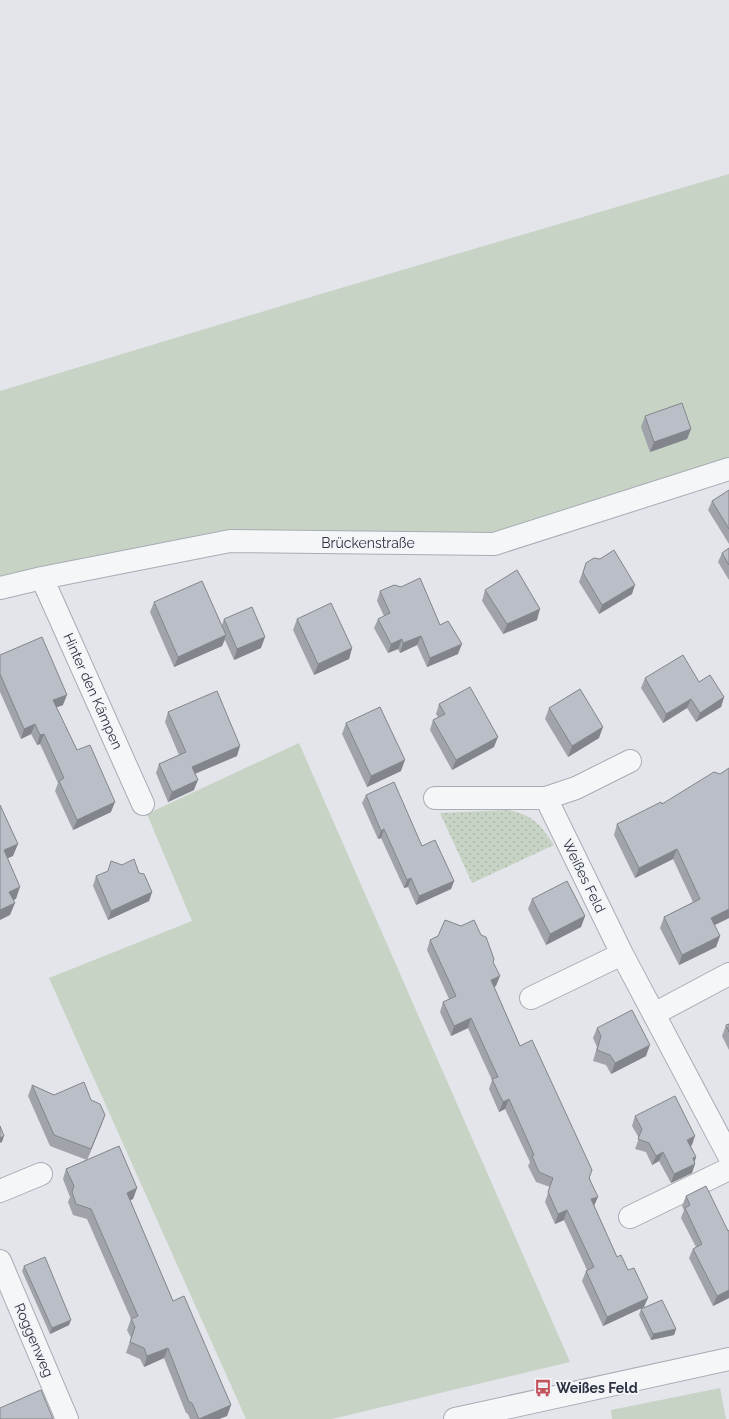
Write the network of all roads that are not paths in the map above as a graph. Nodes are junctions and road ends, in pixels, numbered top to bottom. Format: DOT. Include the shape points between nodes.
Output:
graph roads {
  1 [pos="729,469"];
  2 [pos="42,578"];
  3 [pos="0,588"];
  4 [pos="630,761"];
  5 [pos="435,798"];
  6 [pos="546,798"];
  7 [pos="144,804"];
  8 [pos="622,954"];
  9 [pos="729,974"];
  10 [pos="531,998"];
  11 [pos="654,1014"];
  12 [pos="729,1156"];
  13 [pos="729,1169"];
  14 [pos="41,1174"];
  15 [pos="0,1191"];
  16 [pos="630,1217"];
  17 [pos="0,1260"];
  18 [pos="729,1359"];
  19 [pos="67,1419"];
  20 [pos="455,1419"];
  1 -- 2 [label="street, Brückenstraße" via="494,544 230,541"];
  2 -- 3 [label="street, Brückenstraße"];
  2 -- 7 [label="street, Hinter den Kämpen"];
  4 -- 6 [label="street" via="576,788"];
  5 -- 6 [label="street"];
  6 -- 8 [label="street, Weißes Feld"];
  8 -- 10 [label="street"];
  8 -- 11 [label="street, Weißes Feld"];
  9 -- 11 [label="street"];
  11 -- 12 [label="street, Weißes Feld"];
  13 -- 16 [label="street"];
  14 -- 15 [label="street"];
  17 -- 19 [label="street, Roggenweg"];
  18 -- 20 [label="street"];
}
